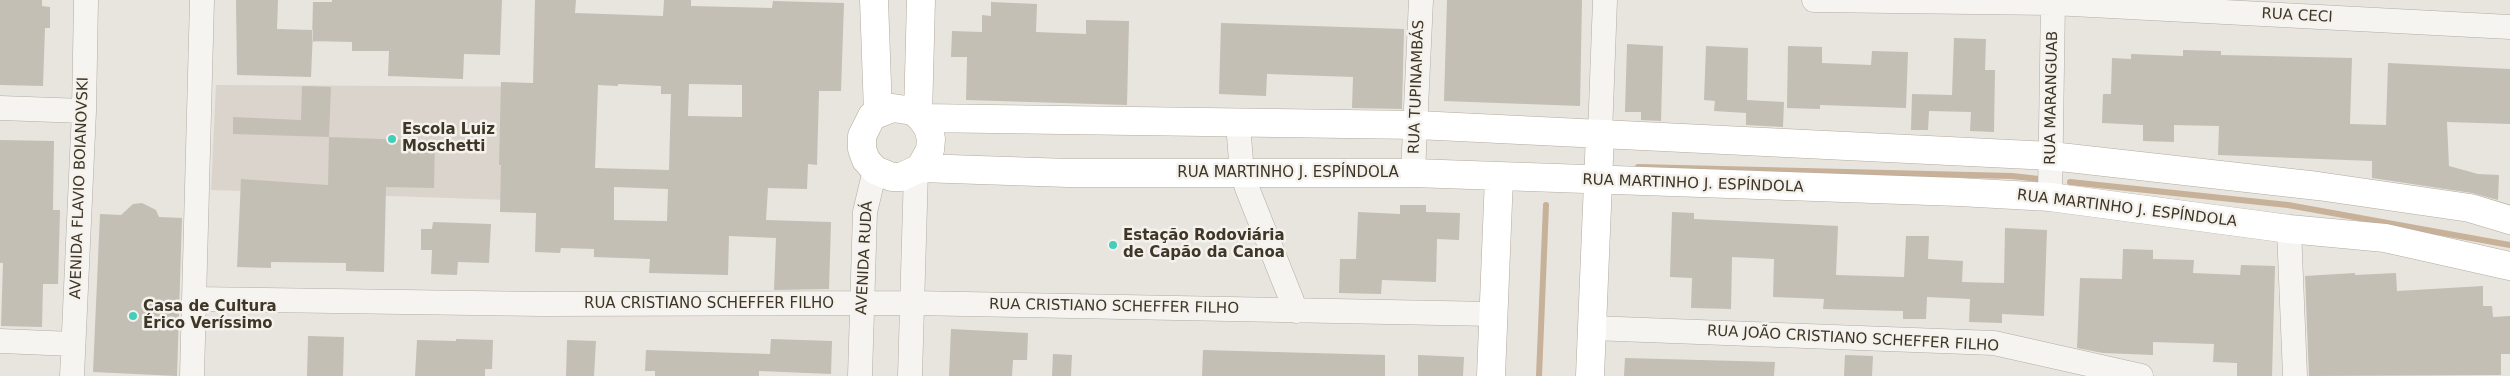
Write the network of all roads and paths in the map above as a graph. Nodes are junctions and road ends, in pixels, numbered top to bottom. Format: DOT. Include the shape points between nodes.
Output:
graph roads {
  1 [pos="86,0"];
  2 [pos="202,0"];
  3 [pos="874,0"];
  4 [pos="920,0"];
  5 [pos="1420,0"];
  6 [pos="1605,0"];
  7 [pos="1814,0"];
  8 [pos="2053,2"];
  9 [pos="2510,27"];
  10 [pos="0,108"];
  11 [pos="84,111"];
  12 [pos="878,112"];
  13 [pos="919,117"];
  14 [pos="1238,124"];
  15 [pos="1417,125"];
  16 [pos="1600,134"];
  17 [pos="2051,156"];
  18 [pos="875,170"];
  19 [pos="918,170"];
  20 [pos="1242,173"];
  21 [pos="1413,173"];
  22 [pos="1499,177"];
  23 [pos="1598,181"];
  24 [pos="2050,197"];
  25 [pos="2510,220"];
  26 [pos="2289,229"];
  27 [pos="2510,266"];
  28 [pos="195,299"];
  29 [pos="912,303"];
  30 [pos="862,304"];
  31 [pos="1296,311"];
  32 [pos="1493,314"];
  33 [pos="1591,328"];
  34 [pos="0,341"];
  35 [pos="73,344"];
  36 [pos="72,376"];
  37 [pos="192,376"];
  38 [pos="860,376"];
  39 [pos="910,376"];
  40 [pos="1491,376"];
  41 [pos="1590,376"];
  42 [pos="2141,376"];
  43 [pos="2295,376"];
  1 -- 11 [label="street, AVENIDA FLAVIO BOIANOVSKI"];
  2 -- 28 [label="street"];
  3 -- 12 [label="main road"];
  4 -- 13 [label="main road"];
  5 -- 15 [label="street, RUA TUPINAMBÁS"];
  6 -- 16 [label="street"];
  7 -- 8 [label="street, RUA CECI"];
  8 -- 9 [label="street, RUA CECI"];
  8 -- 17 [label="street, RUA MARANGUAB"];
  10 -- 11 [label="street"];
  11 -- 35 [label="street, AVENIDA FLAVIO BOIANOVSKI"];
  12 -- 13 [label="main road" via="903,108"];
  12 -- 18 [label="main road" via="866,124 862,136 866,160"];
  13 -- 14 [label="main road"];
  13 -- 19 [label="main road" via="928,128 931,139 930,150"];
  14 -- 15 [label="main road"];
  14 -- 20 [label="street"];
  15 -- 16 [label="main road"];
  15 -- 21 [label="street, RUA TUPINAMBÁS"];
  16 -- 17 [label="main road"];
  16 -- 23 [label="main road"];
  17 -- 24 [label="street, RUA MARANGUAB"];
  17 -- 25 [label="main road" via="2318,186 2470,208"];
  18 -- 19 [label="main road, RUA MARTINHO J. ESPÍNDOLA" via="892,177"];
  18 -- 30 [label="street, AVENIDA RUDÁ" via="865,212"];
  19 -- 20 [label="main road, RUA MARTINHO J. ESPÍNDOLA"];
  19 -- 29 [label="street"];
  20 -- 21 [label="main road, RUA MARTINHO J. ESPÍNDOLA"];
  20 -- 31 [label="street"];
  21 -- 22 [label="main road, RUA MARTINHO J. ESPÍNDOLA"];
  22 -- 23 [label="main road, RUA MARTINHO J. ESPÍNDOLA"];
  22 -- 32 [label="main road"];
  23 -- 24 [label="main road, RUA MARTINHO J. ESPÍNDOLA"];
  23 -- 33 [label="main road"];
  24 -- 26 [label="main road, RUA MARTINHO J. ESPÍNDOLA"];
  26 -- 27 [label="main road, RUA MARTINHO J. ESPÍNDOLA" via="2385,238"];
  26 -- 43 [label="street"];
  28 -- 30 [label="street, RUA CRISTIANO SCHEFFER FILHO"];
  28 -- 37 [label="street"];
  29 -- 30 [label="street, RUA CRISTIANO SCHEFFER FILHO"];
  29 -- 31 [label="street, RUA CRISTIANO SCHEFFER FILHO"];
  29 -- 39 [label="street"];
  30 -- 38 [label="street, AVENIDA RUDÁ"];
  31 -- 32 [label="street, RUA CRISTIANO SCHEFFER FILHO"];
  32 -- 40 [label="main road"];
  33 -- 41 [label="main road"];
  33 -- 42 [label="street, RUA JOÃO CRISTIANO SCHEFFER FILHO" via="1994,343"];
  34 -- 35 [label="street"];
  35 -- 36 [label="street, AVENIDA FLAVIO BOIANOVSKI"];
}
